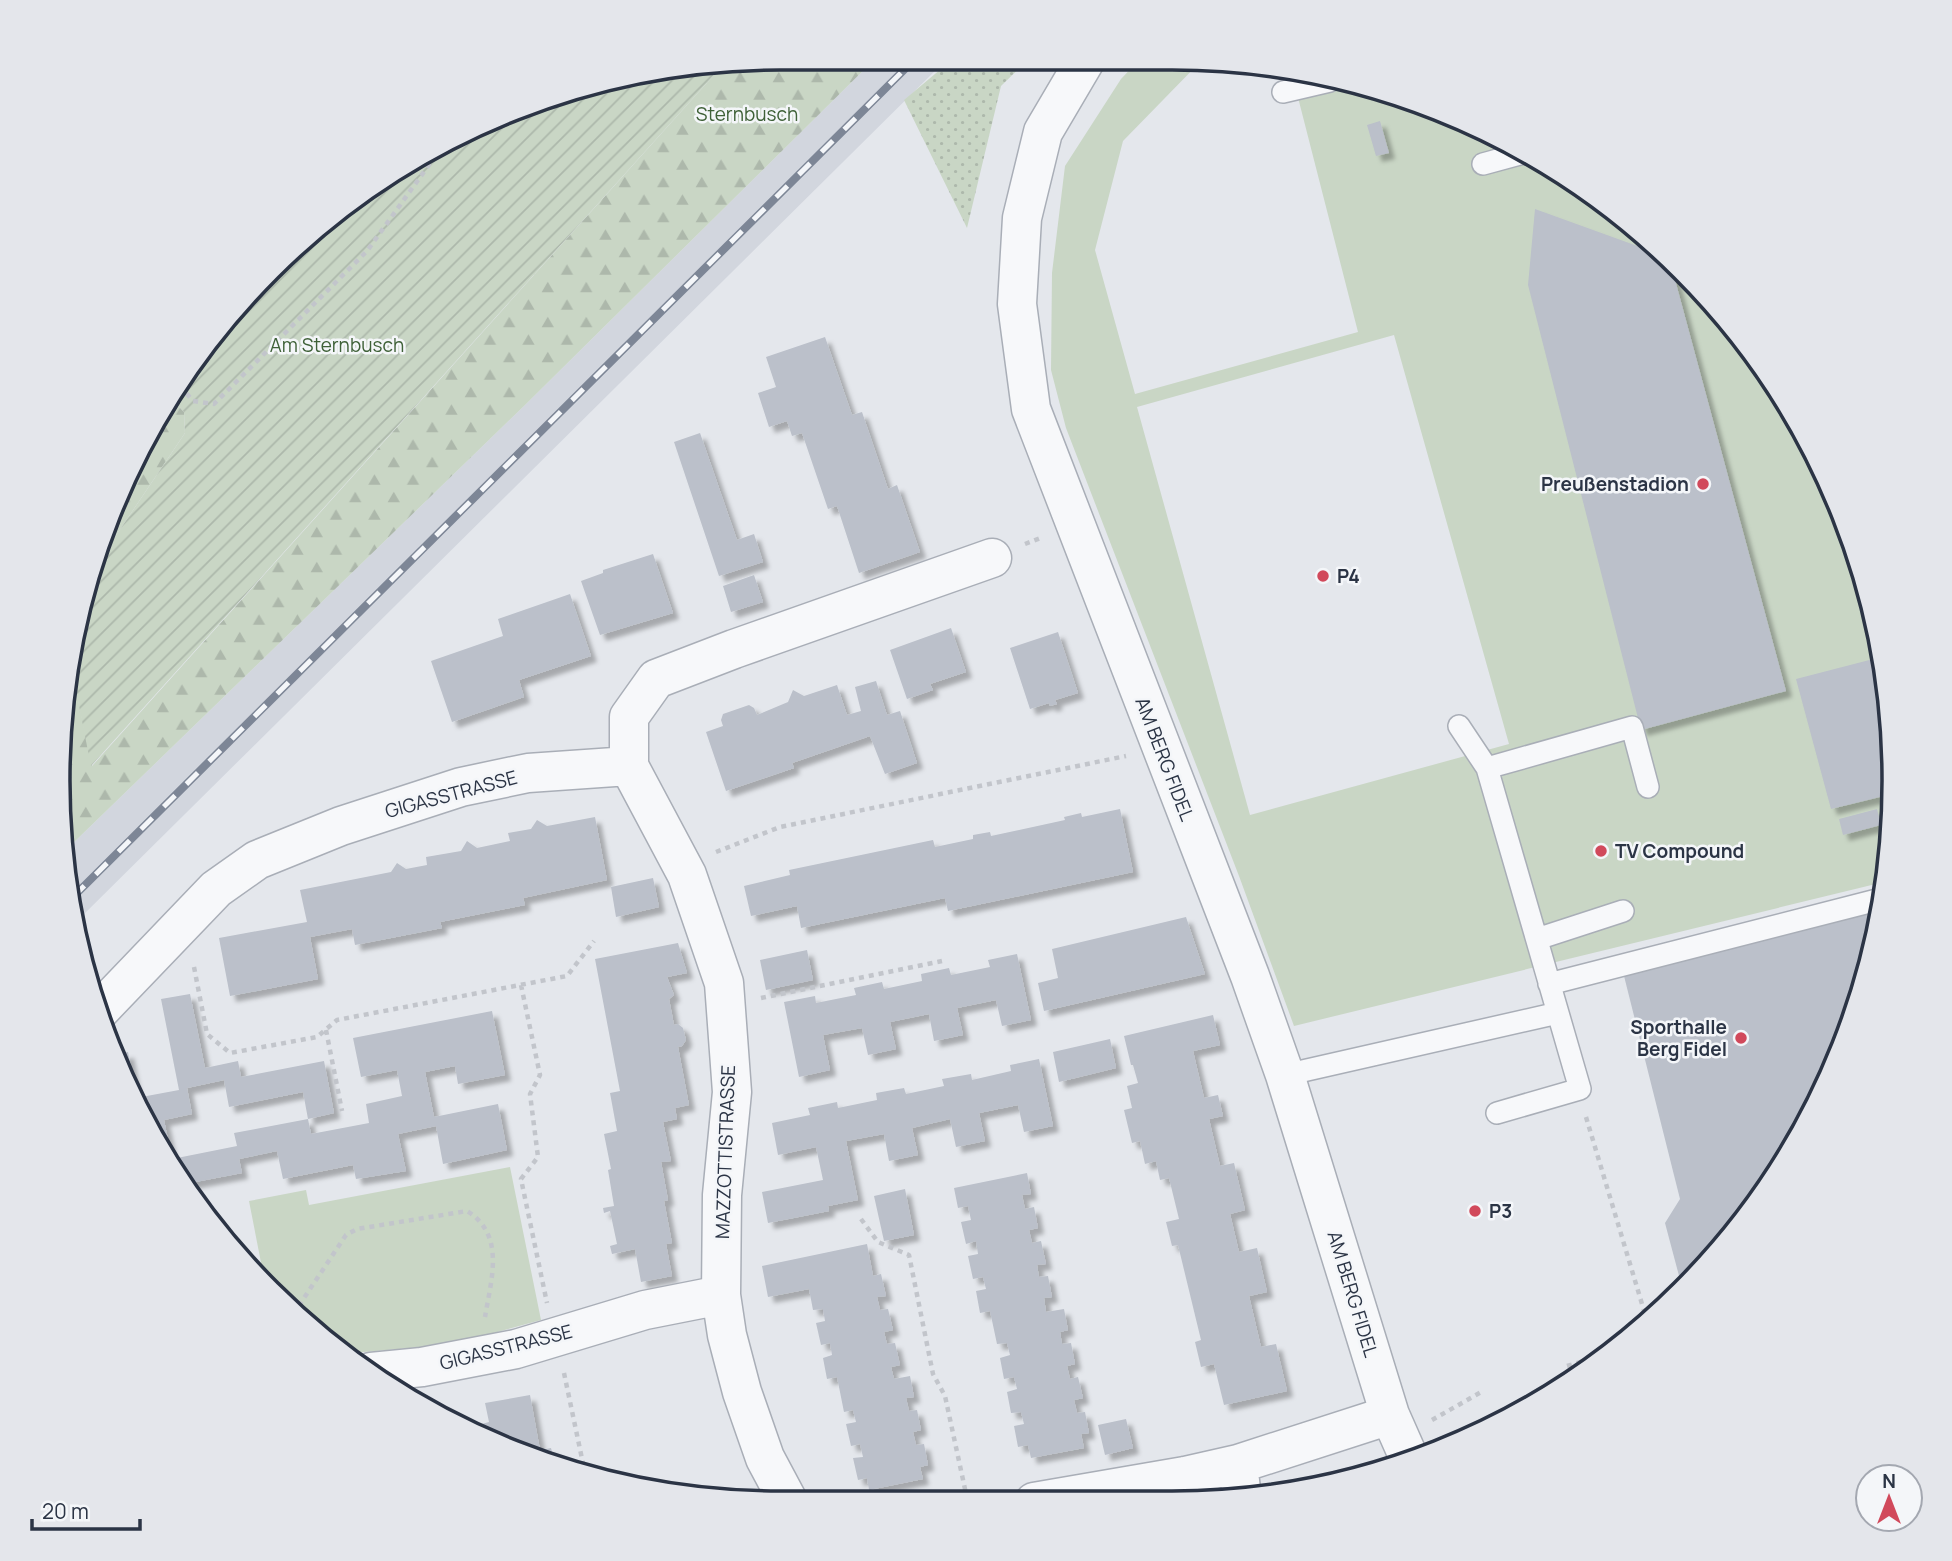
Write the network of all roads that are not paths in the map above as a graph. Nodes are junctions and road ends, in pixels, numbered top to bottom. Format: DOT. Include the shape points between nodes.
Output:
graph roads {
  1 [pos="1080,70"];
  2 [pos="1314,85"];
  3 [pos="1283,92"];
  4 [pos="1511,156"];
  5 [pos="1483,164"];
  6 [pos="992,558"];
  7 [pos="1458,726"];
  8 [pos="629,766"];
  9 [pos="1487,768"];
  10 [pos="1648,787"];
  11 [pos="1871,903"];
  12 [pos="1623,911"];
  13 [pos="1537,940"];
  14 [pos="1549,984"];
  15 [pos="106,1003"];
  16 [pos="1558,1013"];
  17 [pos="1285,1075"];
  18 [pos="1497,1113"];
  19 [pos="722,1295"];
  20 [pos="385,1371"];
  21 [pos="1400,1437"];
  22 [pos="1240,1481"];
  23 [pos="783,1491"];
  24 [pos="1098,1491"];
  1 -- 17 [label="street, AM BERG FIDEL" via="1043,132 1022,218 1017,304 1031,409"];
  2 -- 3 [label="lane"];
  4 -- 5 [label="lane"];
  6 -- 8 [label="street" via="656,680 629,717"];
  7 -- 9 [label="lane"];
  8 -- 15 [label="street, GIGASSTRASSE" via="528,773 461,787 341,826 257,860 216,889"];
  8 -- 19 [label="street, MAZZOTTISTRASSE" via="682,866 724,983 732,1092 722,1195"];
  9 -- 10 [label="lane" via="1632,727"];
  9 -- 13 [label="lane"];
  11 -- 14 [label="lane"];
  12 -- 13 [label="lane"];
  13 -- 14 [label="lane"];
  14 -- 16 [label="lane"];
  16 -- 17 [label="lane"];
  16 -- 18 [label="lane" via="1580,1089"];
  17 -- 21 [label="street, AM BERG FIDEL"];
  19 -- 20 [label="street, GIGASSTRASSE" via="645,1310 516,1349"];
  19 -- 23 [label="street, MAZZOTTISTRASSE" via="742,1392 765,1458"];
  21 -- 22 [label="street"];
  22 -- 24 [label="street" via="1185,1476"];
}
